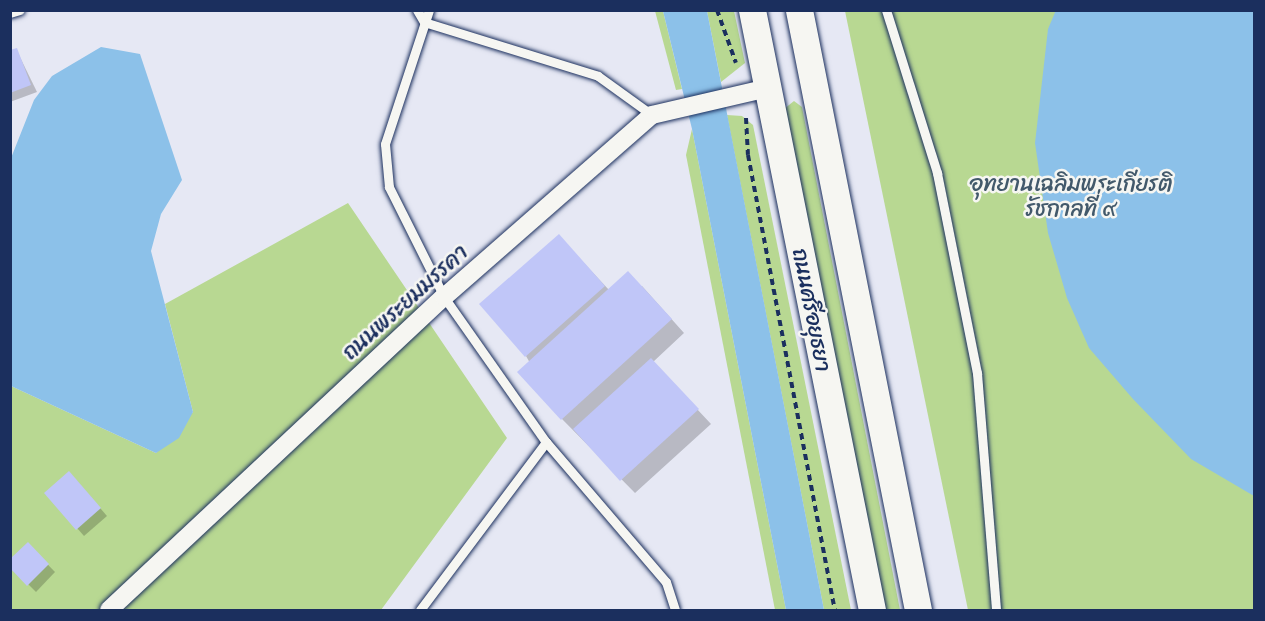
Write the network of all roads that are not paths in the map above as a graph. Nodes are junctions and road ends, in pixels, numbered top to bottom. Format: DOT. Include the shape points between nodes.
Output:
graph roads {
  1 [pos="20,10"];
  2 [pos="417,10"];
  3 [pos="429,10"];
  4 [pos="752,10"];
  5 [pos="799,10"];
  6 [pos="886,10"];
  7 [pos="10,13"];
  8 [pos="424,22"];
  9 [pos="812,79"];
  10 [pos="768,88"];
  11 [pos="652,115"];
  12 [pos="444,297"];
  13 [pos="546,442"];
  14 [pos="109,610"];
  15 [pos="420,610"];
  16 [pos="675,610"];
  17 [pos="872,610"];
  18 [pos="918,610"];
  19 [pos="996,610"];
  1 -- 7 [label="lane"];
  2 -- 8 [label="lane"];
  3 -- 8 [label="lane"];
  4 -- 10 [label="main road, ถนนศรีอยุธยา"];
  5 -- 9 [label="main road, ถนนศรีอยุธยา"];
  6 -- 19 [label="lane" via="937,173 977,373"];
  8 -- 11 [label="lane" via="598,76"];
  8 -- 12 [label="lane" via="385,144 389,187"];
  9 -- 10 [label="main road"];
  9 -- 18 [label="main road, ถนนศรีอยุธยา"];
  10 -- 11 [label="street"];
  10 -- 17 [label="main road, ถนนศรีอยุธยา"];
  11 -- 12 [label="street, ถนนพระยมมรรคา"];
  12 -- 13 [label="lane"];
  12 -- 14 [label="street, ถนนพระยมมรรคา"];
  13 -- 15 [label="lane"];
  13 -- 16 [label="lane" via="666,582"];
}
